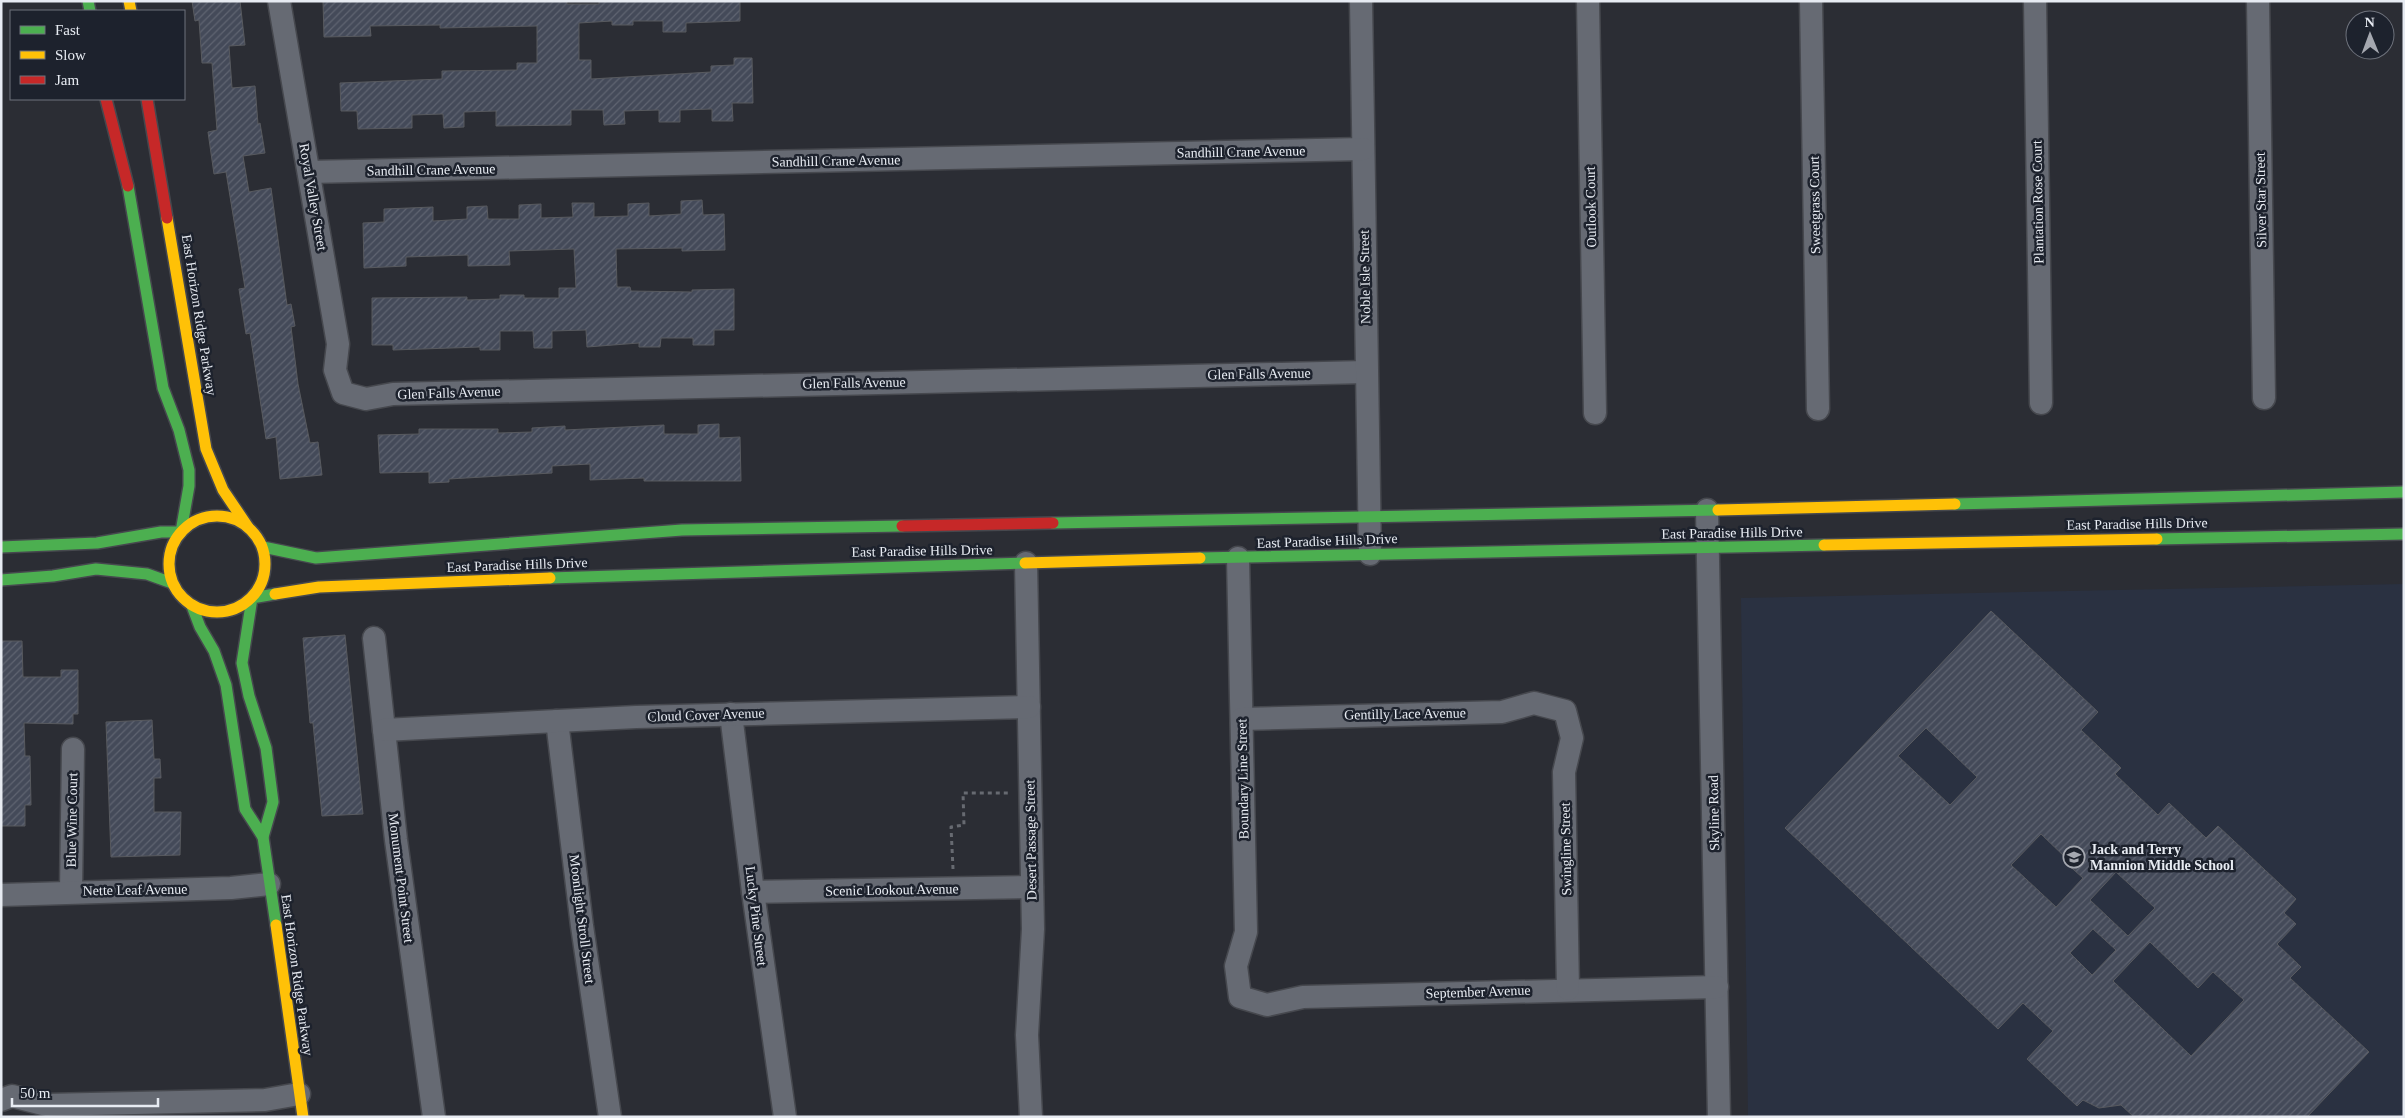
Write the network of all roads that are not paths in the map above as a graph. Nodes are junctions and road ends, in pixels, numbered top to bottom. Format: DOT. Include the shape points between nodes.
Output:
graph roads {
  1 [pos="279,1"];
  2 [pos="1360,1"];
  3 [pos="1588,1"];
  4 [pos="1811,1"];
  5 [pos="2035,1"];
  6 [pos="2258,1"];
  7 [pos="106,100"];
  8 [pos="147,100"];
  9 [pos="1363,149"];
  10 [pos="309,172"];
  11 [pos="1366,372"];
  12 [pos="343,393"];
  13 [pos="2264,398"];
  14 [pos="2042,404"];
  15 [pos="1818,409"];
  16 [pos="1595,413"];
  17 [pos="2404,492"];
  18 [pos="1707,510"];
  19 [pos="1369,515"];
  20 [pos="248,526"];
  21 [pos="181,532"];
  22 [pos="2404,534"];
  23 [pos="1,547"];
  24 [pos="262,547"];
  25 [pos="1708,548"];
  26 [pos="1370,554"];
  27 [pos="1238,558"];
  28 [pos="1026,564"];
  29 [pos="1,580"];
  30 [pos="172,583"];
  31 [pos="252,598"];
  32 [pos="192,606"];
  33 [pos="374,638"];
  34 [pos="1029,707"];
  35 [pos="1565,711"];
  36 [pos="731,714"];
  37 [pos="1242,718"];
  38 [pos="557,721"];
  39 [pos="384,730"];
  40 [pos="72,749"];
  41 [pos="263,837"];
  42 [pos="269,884"];
  43 [pos="1032,888"];
  44 [pos="71,891"];
  45 [pos="753,892"];
  46 [pos="1,895"];
  47 [pos="1717,987"];
  48 [pos="1568,989"];
  49 [pos="1240,997"];
  50 [pos="299,1094"];
  51 [pos="1,1100"];
  52 [pos="121,1110"];
  53 [pos="303,1117"];
  54 [pos="434,1117"];
  55 [pos="610,1117"];
  56 [pos="785,1117"];
  57 [pos="1031,1117"];
  58 [pos="1719,1117"];
  1 -- 10 [label="street, Royal Valley Street"];
  2 -- 9 [label="street, Noble Isle Street"];
  3 -- 16 [label="street, Outlook Court"];
  4 -- 15 [label="street, Sweetgrass Court"];
  5 -- 14 [label="street, Plantation Rose Court"];
  6 -- 13 [label="street, Silver Star Street"];
  7 -- 21 [label="main road" via="129,190 163,388 179,430 189,470"];
  8 -- 20 [label="main road, East Horizon Ridge Parkway" via="206,450 217,480 234,510"];
  9 -- 10 [label="street, Sandhill Crane Avenue"];
  9 -- 11 [label="street, Noble Isle Street"];
  10 -- 12 [label="street, Royal Valley Street" via="338,344 335,370"];
  11 -- 12 [label="street, Glen Falls Avenue" via="393,394 366,399"];
  11 -- 19 [label="street, Noble Isle Street"];
  17 -- 18 [label="main road, East Paradise Hills Drive"];
  18 -- 19 [label="main road, East Paradise Hills Drive"];
  18 -- 25 [label="street, Skyline Road"];
  19 -- 24 [label="main road, East Paradise Hills Drive" via="682,530 316,558"];
  19 -- 26 [label="street, Noble Isle Street"];
  20 -- 21 [label="main road" via="235,519 206,517"];
  20 -- 24 [label="main road"];
  21 -- 23 [label="main road" via="161,532 97,543"];
  21 -- 30 [label="main road" via="169,556"];
  22 -- 25 [label="main road, East Paradise Hills Drive"];
  24 -- 31 [label="main road" via="266,560 265,574"];
  25 -- 26 [label="main road, East Paradise Hills Drive"];
  25 -- 47 [label="street, Skyline Road"];
  26 -- 27 [label="main road, East Paradise Hills Drive"];
  27 -- 28 [label="main road, East Paradise Hills Drive"];
  27 -- 37 [label="street, Boundary Line Street"];
  28 -- 31 [label="main road, East Paradise Hills Drive" via="319,586"];
  28 -- 34 [label="street, Desert Passage Street"];
  29 -- 30 [label="main road" via="96,569 147,574"];
  30 -- 32 [label="main road"];
  31 -- 32 [label="main road" via="239,608 223,612 207,612"];
  31 -- 41 [label="main road, East Horizon Ridge Parkway" via="250,628 243,645 242,663 266,748 272,802"];
  32 -- 41 [label="main road, East Horizon Ridge Parkway" via="226,685 245,809"];
  33 -- 39 [label="street, Monument Point Street"];
  34 -- 36 [label="street, Cloud Cover Avenue"];
  34 -- 43 [label="street, Desert Passage Street"];
  35 -- 37 [label="street, Gentilly Lace Avenue" via="1534,703 1502,712"];
  35 -- 48 [label="street, Swingline Street" via="1572,738 1564,772"];
  36 -- 38 [label="street, Cloud Cover Avenue"];
  36 -- 45 [label="street, Lucky Pine Street"];
  37 -- 49 [label="street, Boundary Line Street" via="1246,932 1236,966"];
  38 -- 39 [label="street, Cloud Cover Avenue"];
  38 -- 55 [label="street, Moonlight Stroll Street"];
  39 -- 54 [label="street, Monument Point Street"];
  40 -- 44 [label="street, Blue Wine Court"];
  41 -- 42 [label="main road, East Horizon Ridge Parkway"];
  42 -- 44 [label="street, Nette Leaf Avenue" via="231,888"];
  42 -- 50 [label="main road, East Horizon Ridge Parkway"];
  43 -- 45 [label="street, Scenic Lookout Avenue"];
  43 -- 57 [label="street, Desert Passage Street" via="1027,1035"];
  44 -- 46 [label="street, Nette Leaf Avenue"];
  45 -- 56 [label="street, Lucky Pine Street"];
  47 -- 48 [label="street, September Avenue"];
  47 -- 58 [label="street, Skyline Road"];
  48 -- 49 [label="street, September Avenue" via="1303,997 1267,1005"];
  50 -- 52 [label="street" via="265,1100"];
  50 -- 53 [label="main road, East Horizon Ridge Parkway"];
  51 -- 52 [label="street" via="12,1096 47,1105"];
}
